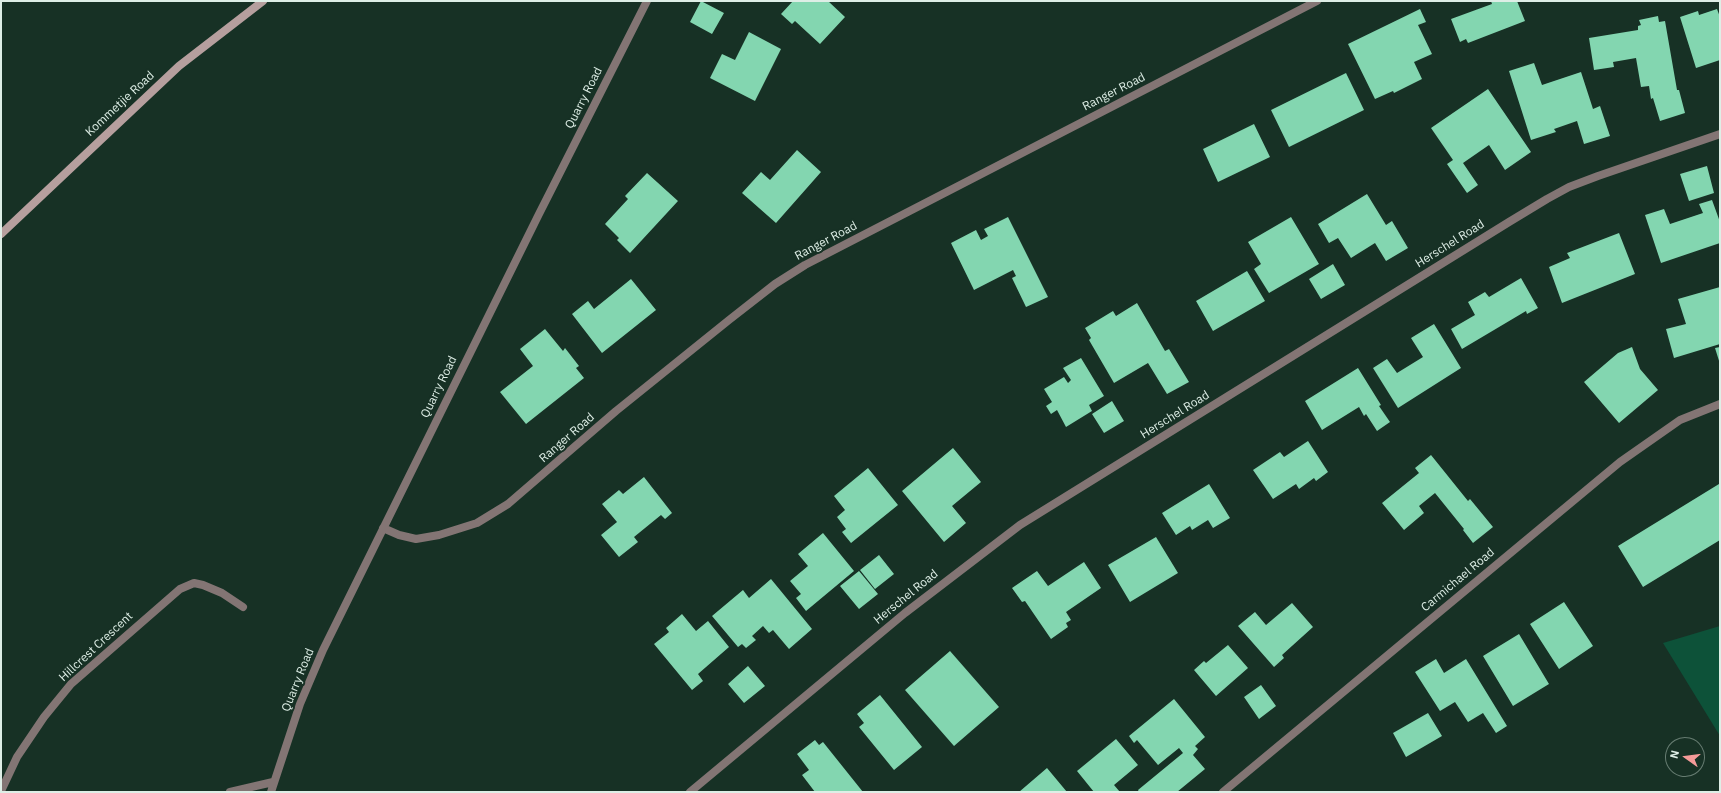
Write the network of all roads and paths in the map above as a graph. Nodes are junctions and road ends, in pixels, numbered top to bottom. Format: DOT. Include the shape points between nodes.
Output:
graph roads {
  1 [pos="263,1"];
  2 [pos="647,1"];
  3 [pos="1317,1"];
  4 [pos="1720,134"];
  5 [pos="1,234"];
  6 [pos="1720,404"];
  7 [pos="383,528"];
  8 [pos="242,607"];
  9 [pos="273,782"];
  10 [pos="1,791"];
  11 [pos="230,792"];
  12 [pos="271,792"];
  13 [pos="690,792"];
  14 [pos="1223,792"];
  1 -- 5 [label="main road, Kommetjie Road" via="179,66"];
  2 -- 7 [label="street, Quarry Road"];
  3 -- 7 [label="street, Ranger Road" via="806,265 775,284 616,411 508,504 477,523 416,539"];
  4 -- 13 [label="street, Herschel Road" via="1576,185 1547,200 1020,525 905,613"];
  6 -- 14 [label="street, Carmichael Road" via="1680,420 1620,462"];
  7 -- 9 [label="street, Quarry Road" via="320,657 300,704"];
  8 -- 10 [label="street, Hillcrest Crescent" via="222,593 202,585 194,583 180,589 71,684 44,717 17,757"];
  9 -- 11 [label="street"];
  9 -- 12 [label="street, Quarry Road"];
}
